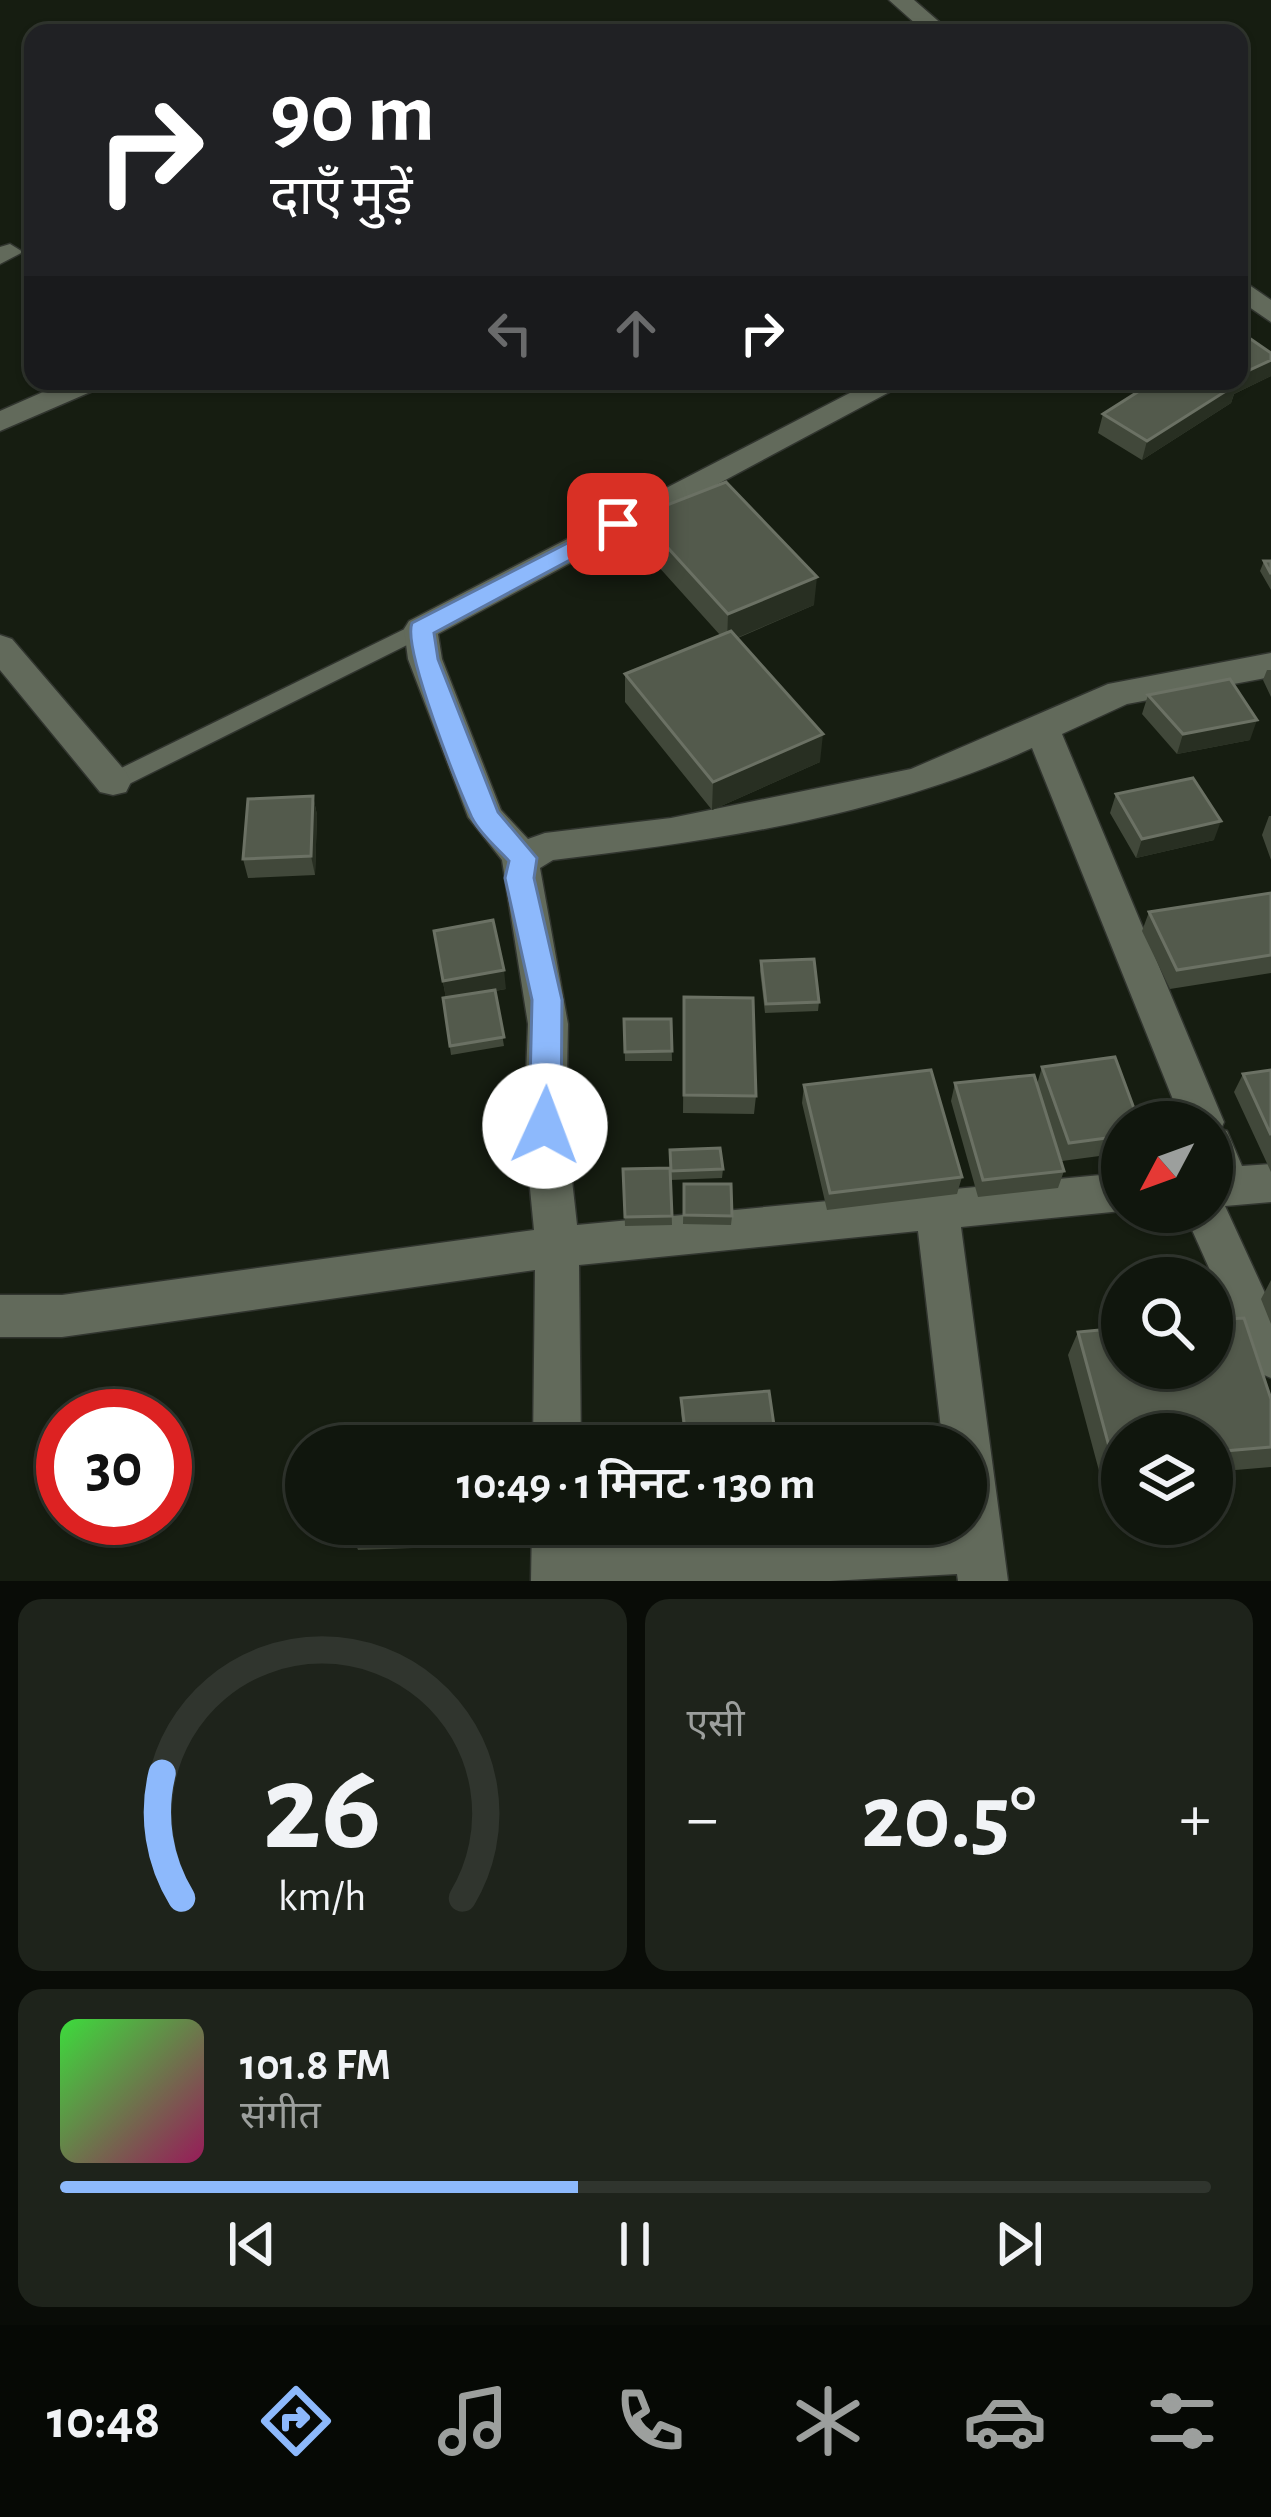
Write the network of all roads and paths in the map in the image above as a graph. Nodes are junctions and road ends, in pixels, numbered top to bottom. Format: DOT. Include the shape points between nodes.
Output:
graph roads {
  1 [pos="901,0"];
  2 [pos="929,24"];
  3 [pos="1248,294"];
  4 [pos="1271,314"];
  5 [pos="72,390"];
  6 [pos="879,390"];
  7 [pos="0,422"];
  8 [pos="421,629"];
  9 [pos="0,647"];
  10 [pos="1271,665"];
  11 [pos="1041,726"];
  12 [pos="113,782"];
  13 [pos="523,858"];
  14 [pos="1194,1101"];
  15 [pos="1101,1194"];
  16 [pos="1233,1205"];
  17 [pos="937,1207"];
  18 [pos="557,1247"];
  19 [pos="0,1316"];
  20 [pos="1271,1356"];
  21 [pos="556,1425"];
  22 [pos="556,1559"];
  23 [pos="981,1564"];
  1 -- 2 [label="street"];
  3 -- 4 [label="street"];
  5 -- 7 [label="street"];
  6 -- 8 [label="street"];
  8 -- 12 [label="lane"];
  8 -- 13 [label="street" via="425,659 486,817"];
  9 -- 12 [label="street"];
  10 -- 11 [label="street" via="1120,693"];
  11 -- 13 [label="street" via="911,782 671,832 545,847"];
  11 -- 14 [label="street"];
  13 -- 18 [label="street" via="520,878 547,1000 546,1160"];
  15 -- 17 [label="street"];
  16 -- 20 [label="street"];
  17 -- 18 [label="street"];
  17 -- 23 [label="street"];
  18 -- 19 [label="street" via="62,1316"];
  18 -- 21 [label="street"];
  22 -- 23 [label="street"];
}
